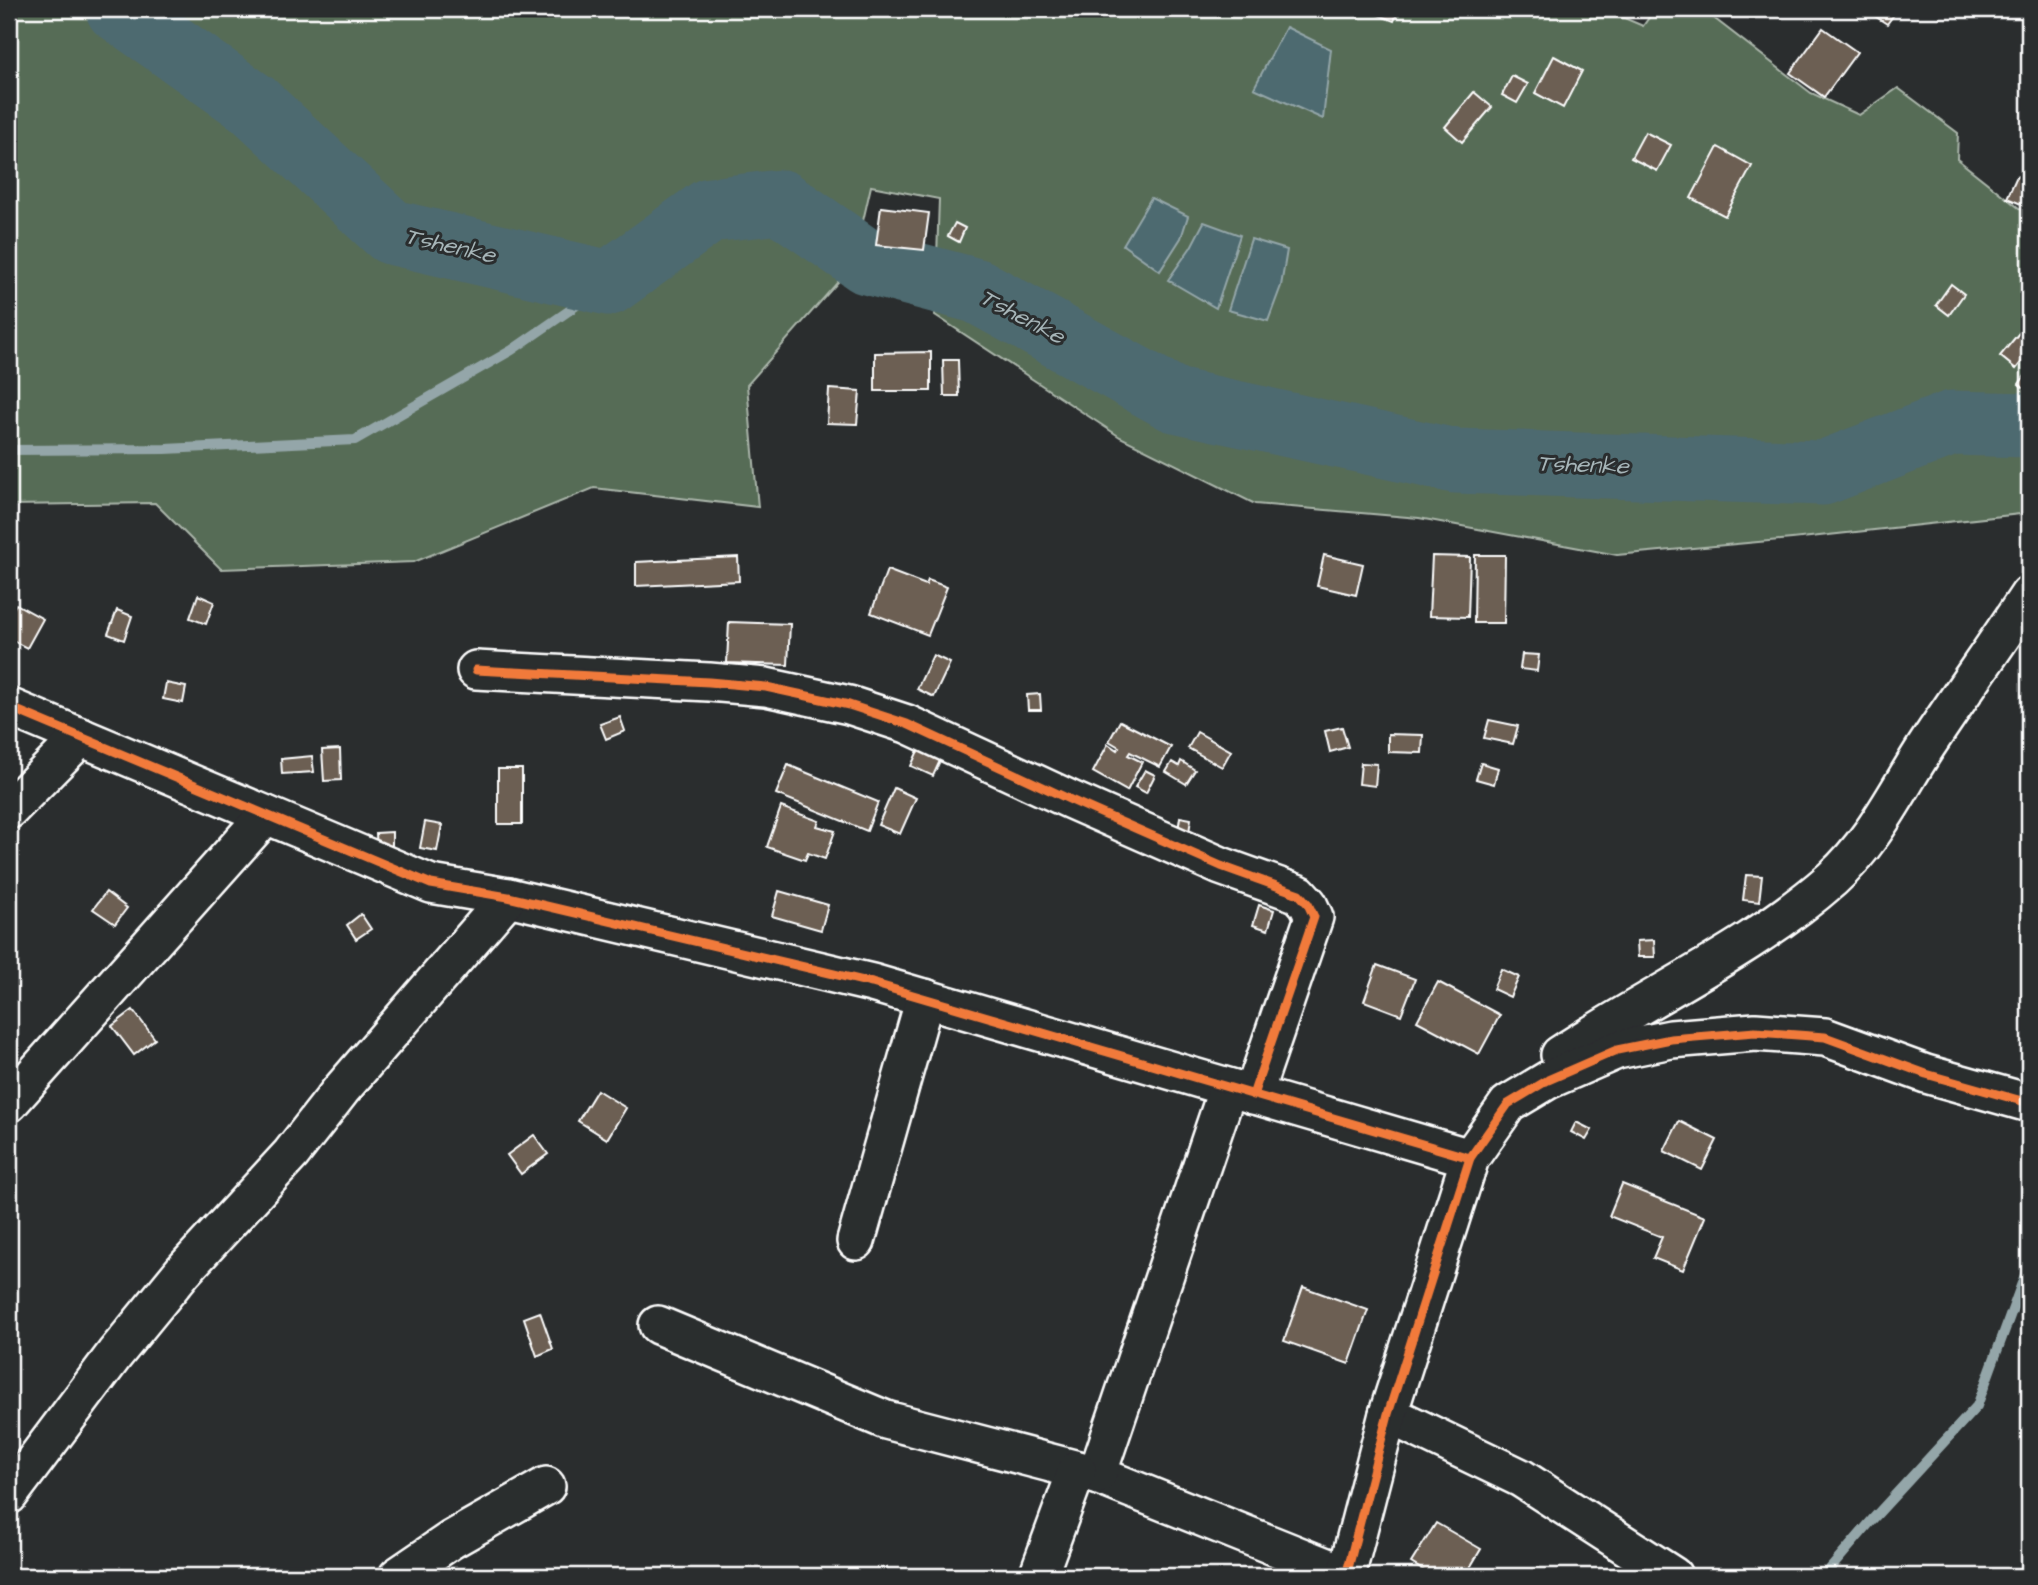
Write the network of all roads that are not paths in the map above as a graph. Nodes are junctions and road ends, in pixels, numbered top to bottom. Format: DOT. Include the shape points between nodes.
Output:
graph roads {
  1 [pos="2029,595"];
  2 [pos="476,670"];
  3 [pos="9,707"];
  4 [pos="81,737"];
  5 [pos="9,810"];
  6 [pos="266,814"];
  7 [pos="508,897"];
  8 [pos="925,998"];
  9 [pos="1241,1091"];
  10 [pos="9,1103"];
  11 [pos="2029,1103"];
  12 [pos="1508,1104"];
  13 [pos="1470,1158"];
  14 [pos="856,1241"];
  15 [pos="658,1325"];
  16 [pos="1388,1414"];
  17 [pos="1087,1472"];
  18 [pos="546,1486"];
  19 [pos="9,1495"];
  20 [pos="398,1576"];
  21 [pos="1038,1576"];
  22 [pos="1346,1576"];
  23 [pos="1673,1576"];
  1 -- 12 [label="street" via="1926,746 1885,816 1833,877 1721,960 1561,1055"];
  2 -- 9 [label="street" via="766,687 849,705 906,724 1221,866 1299,894 1314,916"];
  3 -- 4 [label="street"];
  4 -- 5 [label="street"];
  4 -- 6 [label="street"];
  6 -- 7 [label="street" via="431,884"];
  6 -- 10 [label="street"];
  7 -- 8 [label="street"];
  7 -- 19 [label="street" via="291,1154 175,1282"];
  8 -- 9 [label="street"];
  8 -- 14 [label="street"];
  9 -- 13 [label="street"];
  9 -- 17 [label="street"];
  11 -- 12 [label="street" via="1926,1074 1825,1038 1755,1032 1671,1039 1617,1050 1548,1080"];
  12 -- 13 [label="street"];
  13 -- 16 [label="street"];
  15 -- 17 [label="street" via="886,1420"];
  16 -- 22 [label="street"];
  16 -- 23 [label="street" via="1521,1478"];
  17 -- 21 [label="street"];
  17 -- 22 [label="street"];
  18 -- 20 [label="street" via="451,1539"];
}
